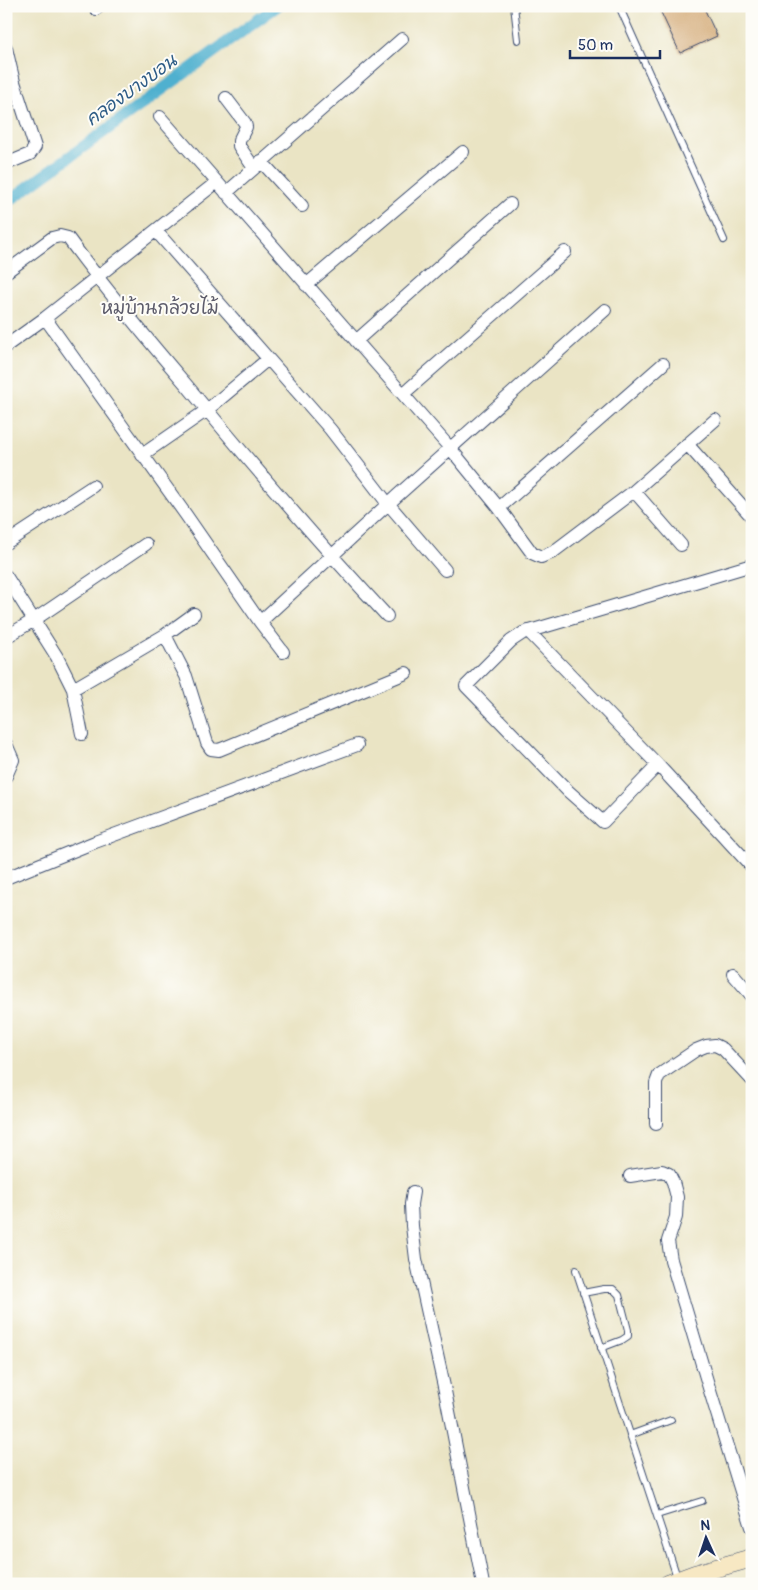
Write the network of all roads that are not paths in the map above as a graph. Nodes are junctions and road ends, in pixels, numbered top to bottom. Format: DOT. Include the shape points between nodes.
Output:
graph roads {
  1 [pos="514,6"];
  2 [pos="619,6"];
  3 [pos="402,39"];
  4 [pos="518,40"];
  5 [pos="6,48"];
  6 [pos="10,83"];
  7 [pos="226,98"];
  8 [pos="160,117"];
  9 [pos="462,152"];
  10 [pos="6,164"];
  11 [pos="258,164"];
  12 [pos="217,182"];
  13 [pos="226,192"];
  14 [pos="510,204"];
  15 [pos="302,206"];
  16 [pos="156,231"];
  17 [pos="724,240"];
  18 [pos="565,252"];
  19 [pos="6,272"];
  20 [pos="97,278"];
  21 [pos="306,285"];
  22 [pos="605,310"];
  23 [pos="45,318"];
  24 [pos="356,341"];
  25 [pos="6,346"];
  26 [pos="268,359"];
  27 [pos="663,364"];
  28 [pos="403,394"];
  29 [pos="207,410"];
  30 [pos="715,420"];
  31 [pos="687,444"];
  32 [pos="450,448"];
  33 [pos="142,455"];
  34 [pos="93,486"];
  35 [pos="634,491"];
  36 [pos="388,504"];
  37 [pos="499,508"];
  38 [pos="752,517"];
  39 [pos="6,543"];
  40 [pos="146,544"];
  41 [pos="680,545"];
  42 [pos="332,557"];
  43 [pos="752,565"];
  44 [pos="445,570"];
  45 [pos="6,576"];
  46 [pos="194,614"];
  47 [pos="387,616"];
  48 [pos="34,620"];
  49 [pos="260,622"];
  50 [pos="528,631"];
  51 [pos="165,635"];
  52 [pos="6,636"];
  53 [pos="283,652"];
  54 [pos="406,673"];
  55 [pos="73,689"];
  56 [pos="82,734"];
  57 [pos="6,744"];
  58 [pos="357,745"];
  59 [pos="658,765"];
  60 [pos="6,776"];
  61 [pos="752,867"];
  62 [pos="6,878"];
  63 [pos="733,974"];
  64 [pos="752,996"];
  65 [pos="752,1080"];
  66 [pos="656,1124"];
  67 [pos="630,1176"];
  68 [pos="413,1192"];
  69 [pos="576,1270"];
  70 [pos="583,1293"];
  71 [pos="601,1348"];
  72 [pos="671,1420"];
  73 [pos="630,1435"];
  74 [pos="702,1501"];
  75 [pos="657,1515"];
  76 [pos="752,1527"];
  77 [pos="752,1558"];
  78 [pos="673,1582"];
  79 [pos="483,1584"];
  1 -- 4 [label="lane"];
  2 -- 17 [label="lane"];
  3 -- 11 [label="street"];
  5 -- 6 [label="street"];
  6 -- 10 [label="street" via="35,147 30,154"];
  7 -- 11 [label="street" via="245,123 239,146"];
  8 -- 12 [label="street"];
  9 -- 21 [label="street"];
  11 -- 13 [label="street"];
  11 -- 15 [label="street"];
  12 -- 13 [label="street"];
  12 -- 16 [label="street"];
  13 -- 21 [label="street"];
  14 -- 24 [label="street"];
  16 -- 20 [label="street"];
  16 -- 26 [label="street"];
  18 -- 28 [label="street"];
  19 -- 20 [label="street" via="52,238 60,236 68,238"];
  20 -- 23 [label="street"];
  20 -- 29 [label="street"];
  21 -- 24 [label="street"];
  22 -- 32 [label="street"];
  23 -- 25 [label="street"];
  23 -- 33 [label="street"];
  24 -- 28 [label="street"];
  26 -- 29 [label="street"];
  26 -- 36 [label="street" via="330,429"];
  27 -- 37 [label="street"];
  28 -- 32 [label="street"];
  29 -- 33 [label="street"];
  29 -- 42 [label="street"];
  30 -- 31 [label="street"];
  31 -- 35 [label="street"];
  31 -- 38 [label="street"];
  32 -- 36 [label="street"];
  32 -- 37 [label="street"];
  33 -- 49 [label="street"];
  34 -- 39 [label="street"];
  35 -- 37 [label="street" via="553,552 541,557 532,554"];
  35 -- 41 [label="street"];
  36 -- 42 [label="street"];
  36 -- 44 [label="street"];
  40 -- 48 [label="street"];
  42 -- 47 [label="street"];
  42 -- 49 [label="street"];
  43 -- 50 [label="street"];
  45 -- 48 [label="street"];
  46 -- 51 [label="street"];
  48 -- 52 [label="street"];
  48 -- 55 [label="street"];
  49 -- 53 [label="street"];
  50 -- 59 [label="street"];
  50 -- 59 [label="street" via="511,641 466,686 568,792 603,822"];
  51 -- 54 [label="street" via="186,676 211,749 219,750"];
  51 -- 55 [label="street"];
  55 -- 56 [label="street"];
  57 -- 60 [label="street" via="13,760"];
  58 -- 62 [label="street"];
  59 -- 61 [label="street"];
  63 -- 64 [label="street"];
  65 -- 66 [label="street" via="723,1049 715,1045 696,1050 660,1075 656,1083"];
  67 -- 76 [label="street" via="662,1171 669,1174 674,1182 676,1217 668,1241 671,1260"];
  68 -- 79 [label="street" via="411,1204 416,1259"];
  69 -- 70 [label="lane"];
  70 -- 71 [label="lane"];
  70 -- 71 [label="lane" via="613,1289 619,1295 628,1336"];
  71 -- 73 [label="lane"];
  72 -- 73 [label="lane"];
  73 -- 75 [label="lane"];
  74 -- 75 [label="lane"];
  75 -- 78 [label="lane"];
  77 -- 78 [label="street"];
}
